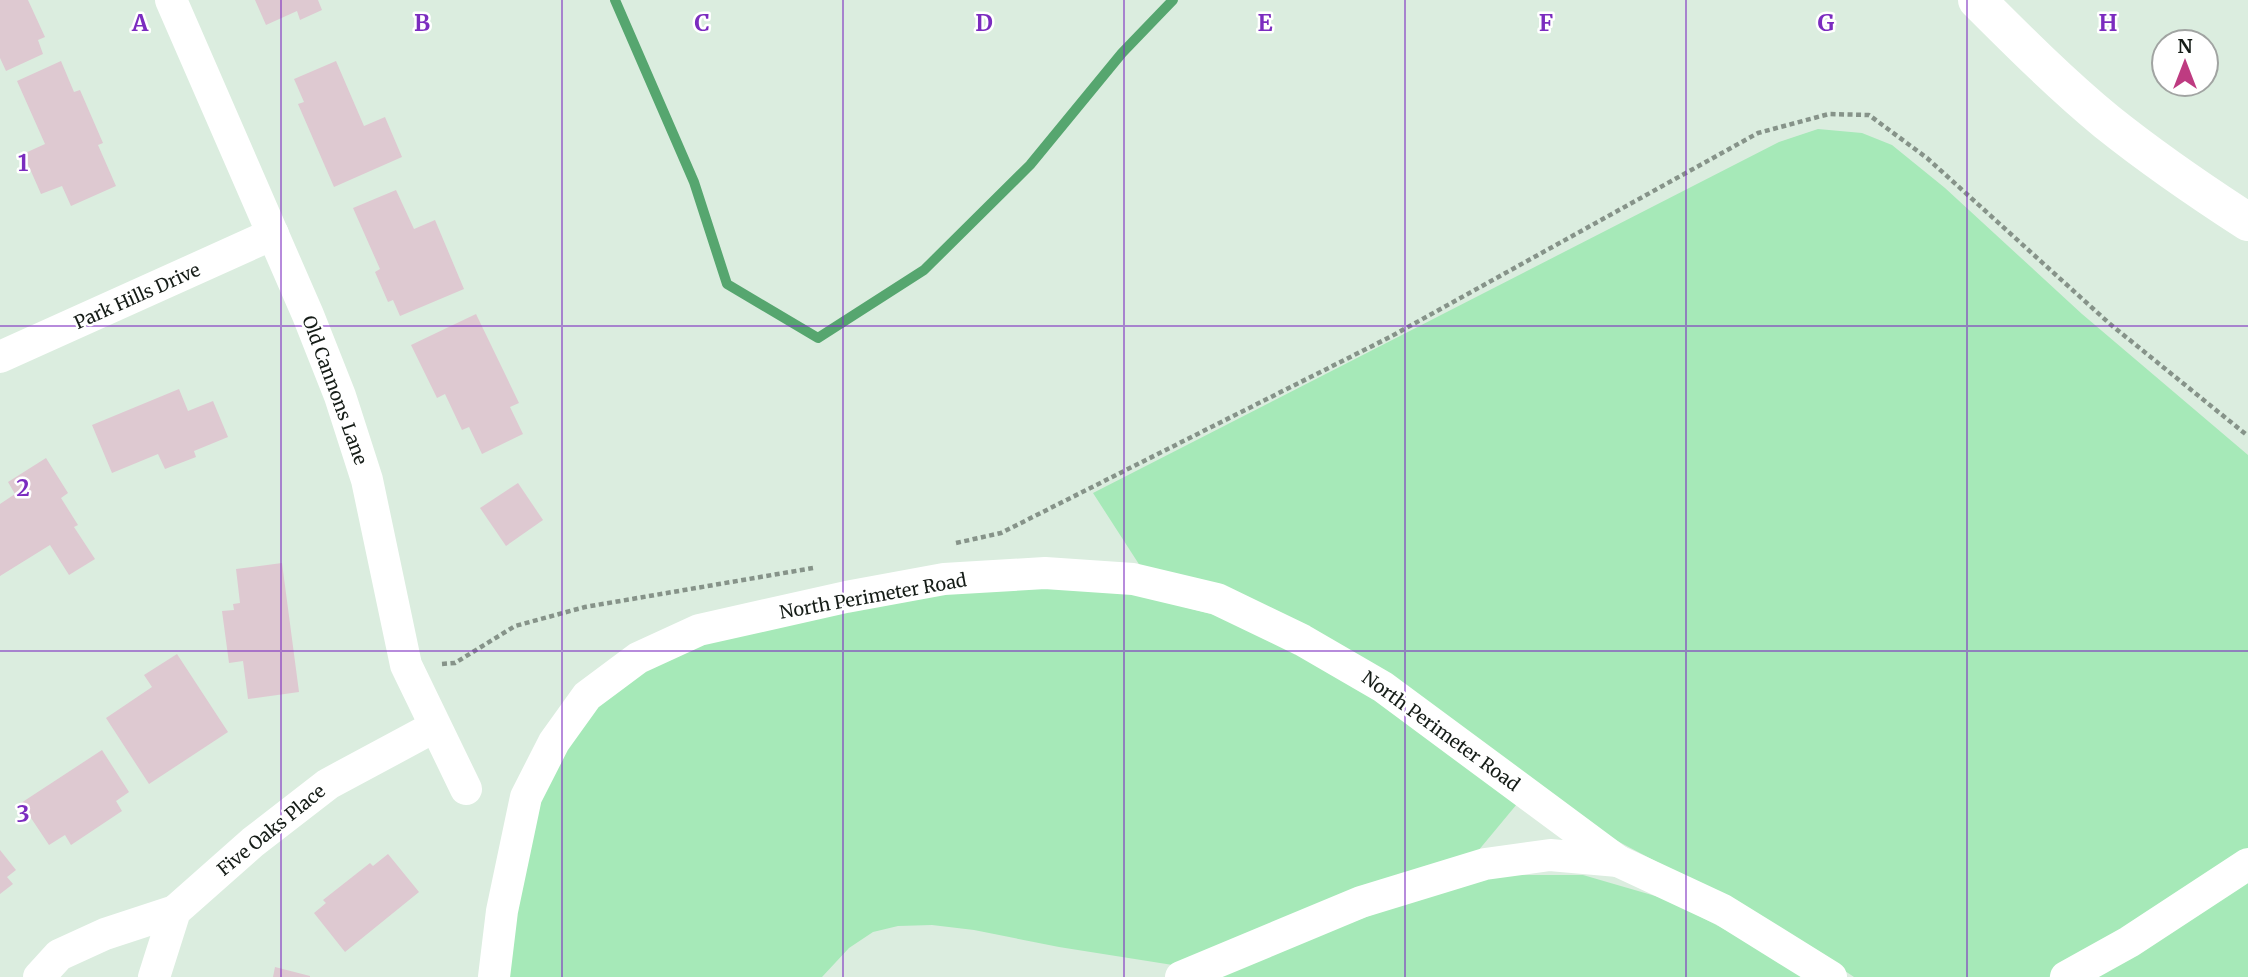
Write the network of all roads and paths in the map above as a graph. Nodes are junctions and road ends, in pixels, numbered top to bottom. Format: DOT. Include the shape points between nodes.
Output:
graph roads {
  1 [pos="171,0"];
  2 [pos="1977,0"];
  3 [pos="2248,222"];
  4 [pos="273,234"];
  5 [pos="0,357"];
  6 [pos="2248,436"];
  7 [pos="953,544"];
  8 [pos="817,568"];
  9 [pos="406,665"];
  10 [pos="434,727"];
  11 [pos="466,789"];
  12 [pos="1618,861"];
  13 [pos="2248,864"];
  14 [pos="175,911"];
  15 [pos="39,977"];
  16 [pos="154,977"];
  17 [pos="494,977"];
  18 [pos="1181,977"];
  19 [pos="1831,977"];
  20 [pos="2067,977"];
  1 -- 4 [label="street, Old Cannons Lane"];
  2 -- 3 [label="highway" via="2108,122"];
  4 -- 5 [label="street, Park Hills Drive"];
  4 -- 9 [label="street, Old Cannons Lane" via="340,396 363,468"];
  6 -- 7 [label="path" via="2110,324 1927,158 1869,115 1829,114 1758,133 1390,337 1001,533"];
  8 -- 9 [label="path" via="585,607 514,626 454,663"];
  9 -- 10 [label="street, Old Cannons Lane"];
  10 -- 11 [label="street, Old Cannons Lane"];
  10 -- 14 [label="street, Five Oaks Place" via="328,783"];
  12 -- 17 [label="street, North Perimeter Road" via="1384,687 1303,640 1217,599 1132,579 1045,573 944,579 699,630 638,657 587,696 554,742 526,797 502,911"];
  12 -- 18 [label="street" via="1550,855 1485,863 1361,902"];
  12 -- 19 [label="street, North Perimeter Road" via="1723,910"];
  13 -- 20 [label="street"];
  14 -- 15 [label="street" via="59,955"];
  14 -- 16 [label="street"];
}
